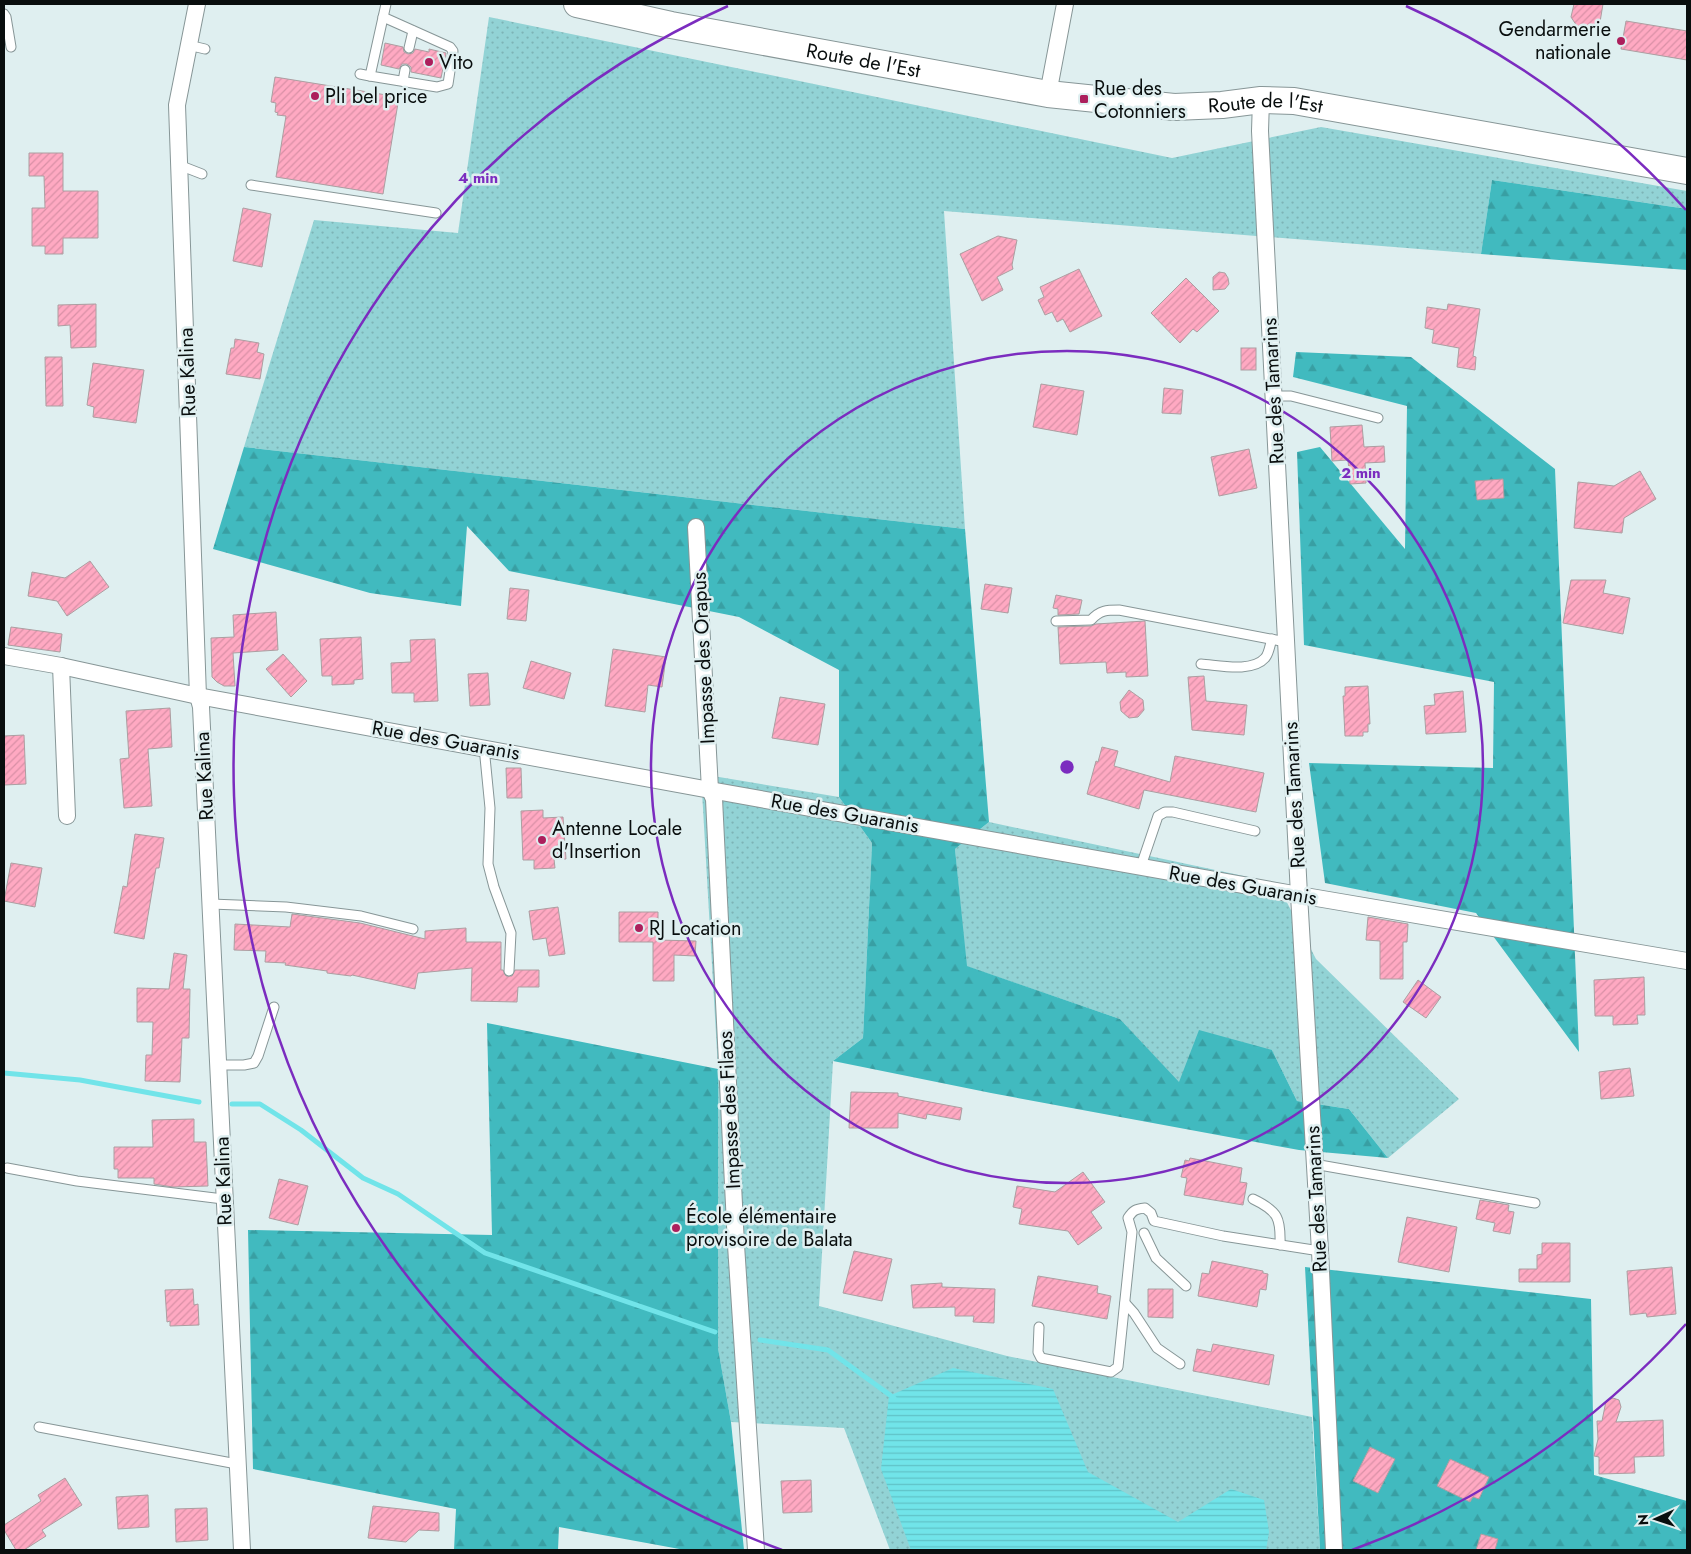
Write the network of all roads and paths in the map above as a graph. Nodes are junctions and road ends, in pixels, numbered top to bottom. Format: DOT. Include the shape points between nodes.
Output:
graph roads {
  1 [pos="197,4"];
  2 [pos="386,4"];
  3 [pos="576,4"];
  4 [pos="1065,4"];
  5 [pos="4,14"];
  6 [pos="383,18"];
  7 [pos="413,31"];
  8 [pos="188,45"];
  9 [pos="11,47"];
  10 [pos="204,48"];
  11 [pos="409,48"];
  12 [pos="405,70"];
  13 [pos="360,74"];
  14 [pos="370,76"];
  15 [pos="403,81"];
  16 [pos="1048,94"];
  17 [pos="1261,100"];
  18 [pos="179,165"];
  19 [pos="1687,172"];
  20 [pos="202,174"];
  21 [pos="251,185"];
  22 [pos="436,213"];
  23 [pos="1274,396"];
  24 [pos="1378,418"];
  25 [pos="696,527"];
  26 [pos="1056,621"];
  27 [pos="1279,640"];
  28 [pos="4,656"];
  29 [pos="1201,664"];
  30 [pos="61,666"];
  31 [pos="198,696"];
  32 [pos="484,747"];
  33 [pos="710,790"];
  34 [pos="67,816"];
  35 [pos="1255,830"];
  36 [pos="1141,866"];
  37 [pos="1299,895"];
  38 [pos="211,904"];
  39 [pos="413,929"];
  40 [pos="1687,961"];
  41 [pos="509,971"];
  42 [pos="274,1007"];
  43 [pos="219,1066"];
  44 [pos="1314,1164"];
  45 [pos="7,1168"];
  46 [pos="223,1199"];
  47 [pos="1253,1199"];
  48 [pos="1536,1203"];
  49 [pos="1154,1221"];
  50 [pos="1132,1232"];
  51 [pos="1144,1233"];
  52 [pos="1280,1245"];
  53 [pos="1320,1250"];
  54 [pos="1186,1286"];
  55 [pos="1125,1303"];
  56 [pos="1039,1327"];
  57 [pos="1180,1364"];
  58 [pos="39,1427"];
  59 [pos="237,1464"];
  60 [pos="242,1550"];
  61 [pos="756,1550"];
  62 [pos="1334,1550"];
  1 -- 8 [label="street, Rue Kalina"];
  2 -- 6 [label="lane"];
  3 -- 16 [label="main road, Route de l'Est" via="672,26"];
  4 -- 16 [label="street"];
  5 -- 9 [label="lane"];
  6 -- 7 [label="lane"];
  6 -- 14 [label="lane"];
  7 -- 11 [label="lane"];
  7 -- 15 [label="lane" via="445,44 453,51 448,84 437,87"];
  8 -- 10 [label="lane"];
  8 -- 18 [label="street, Rue Kalina" via="177,105"];
  12 -- 15 [label="lane"];
  13 -- 14 [label="lane"];
  14 -- 15 [label="lane"];
  16 -- 17 [label="main road, Route de l'Est" via="1174,107"];
  17 -- 19 [label="main road, Route de l'Est" via="1294,101"];
  17 -- 23 [label="street, Rue des Tamarins"];
  18 -- 20 [label="lane"];
  18 -- 31 [label="street, Rue Kalina"];
  21 -- 22 [label="lane"];
  23 -- 24 [label="lane" via="1291,396"];
  23 -- 27 [label="street, Rue des Tamarins"];
  25 -- 33 [label="street, Impasse des Orapus"];
  26 -- 27 [label="lane" via="1091,620 1106,610 1119,610"];
  27 -- 29 [label="lane" via="1266,658 1244,667"];
  27 -- 37 [label="street, Rue des Tamarins"];
  28 -- 30 [label="street, Rue des Guaranis"];
  30 -- 31 [label="street, Rue des Guaranis"];
  30 -- 34 [label="street"];
  31 -- 32 [label="street, Rue des Guaranis"];
  31 -- 38 [label="street, Rue Kalina"];
  32 -- 33 [label="street, Rue des Guaranis"];
  32 -- 41 [label="lane" via="490,808 488,864 511,932"];
  33 -- 36 [label="street, Rue des Guaranis"];
  33 -- 61 [label="street, Impasse des Filaos" via="714,798 736,1245"];
  35 -- 36 [label="lane" via="1165,812 1158,816"];
  36 -- 37 [label="street, Rue des Guaranis"];
  37 -- 40 [label="street, Rue des Guaranis"];
  37 -- 44 [label="street, Rue des Tamarins"];
  38 -- 39 [label="lane" via="286,907 361,916"];
  38 -- 43 [label="street, Rue Kalina"];
  42 -- 43 [label="lane" via="254,1063"];
  43 -- 46 [label="street, Rue Kalina"];
  44 -- 48 [label="lane"];
  44 -- 53 [label="street, Rue des Tamarins"];
  45 -- 46 [label="lane" via="77,1181"];
  46 -- 59 [label="street, Rue Kalina"];
  47 -- 52 [label="lane" via="1268,1206 1277,1216"];
  49 -- 50 [label="lane" via="1145,1208 1136,1209 1128,1218"];
  49 -- 51 [label="lane"];
  49 -- 52 [label="lane"];
  50 -- 51 [label="lane"];
  50 -- 55 [label="lane"];
  51 -- 54 [label="lane" via="1156,1258"];
  52 -- 53 [label="lane"];
  53 -- 62 [label="street, Rue des Tamarins"];
  55 -- 56 [label="lane" via="1118,1367 1111,1372 1041,1358 1038,1352"];
  55 -- 57 [label="lane" via="1157,1348"];
  58 -- 59 [label="lane"];
  59 -- 60 [label="street, Rue Kalina"];
}
